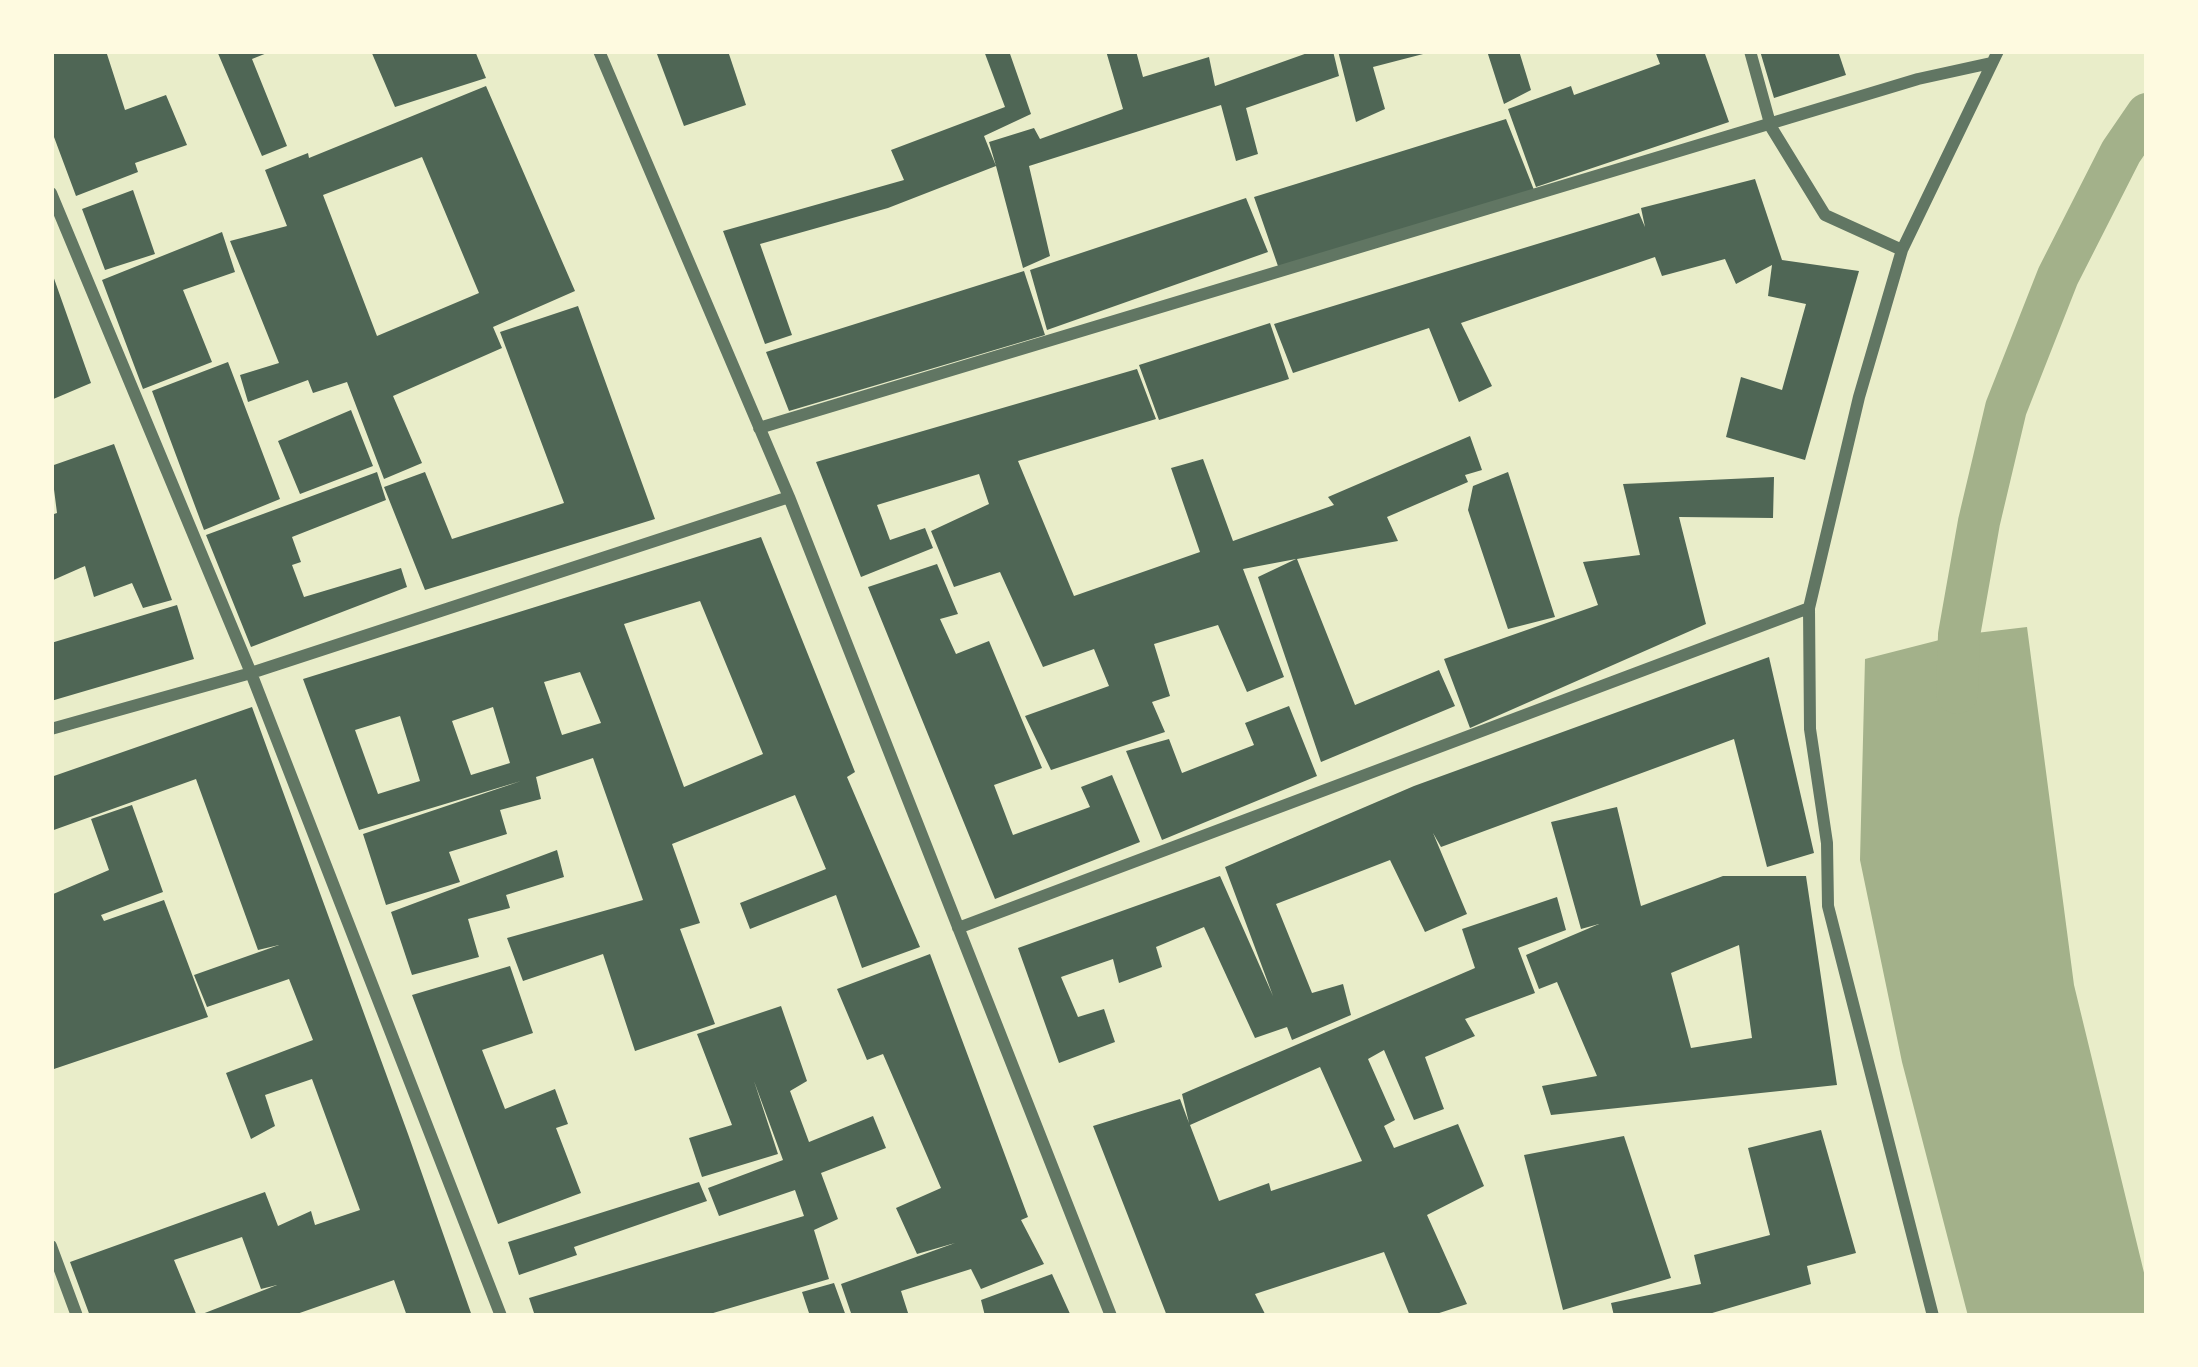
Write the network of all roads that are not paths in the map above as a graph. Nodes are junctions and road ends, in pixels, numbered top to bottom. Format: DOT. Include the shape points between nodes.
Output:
graph roads {
  1 [pos="599,51"];
  2 [pos="1750,51"];
  3 [pos="1994,57"];
  4 [pos="1771,127"];
  5 [pos="51,193"];
  6 [pos="1902,250"];
  7 [pos="759,428"];
  8 [pos="789,497"];
  9 [pos="1809,608"];
  10 [pos="251,674"];
  11 [pos="51,729"];
  12 [pos="958,928"];
  13 [pos="51,1246"];
  14 [pos="77,1316"];
  15 [pos="501,1316"];
  16 [pos="1111,1316"];
  17 [pos="1933,1316"];
  1 -- 7 [label="street"];
  2 -- 4 [label="street"];
  3 -- 4 [label="street"];
  3 -- 6 [label="street"];
  4 -- 6 [label="street" via="1825,215"];
  4 -- 7 [label="street"];
  5 -- 10 [label="street"];
  6 -- 9 [label="street"];
  7 -- 8 [label="street"];
  8 -- 10 [label="street"];
  8 -- 12 [label="street"];
  9 -- 12 [label="street"];
  9 -- 17 [label="street" via="1810,729 1828,907"];
  10 -- 11 [label="street"];
  10 -- 15 [label="street"];
  12 -- 16 [label="street"];
  13 -- 14 [label="street"];
}
